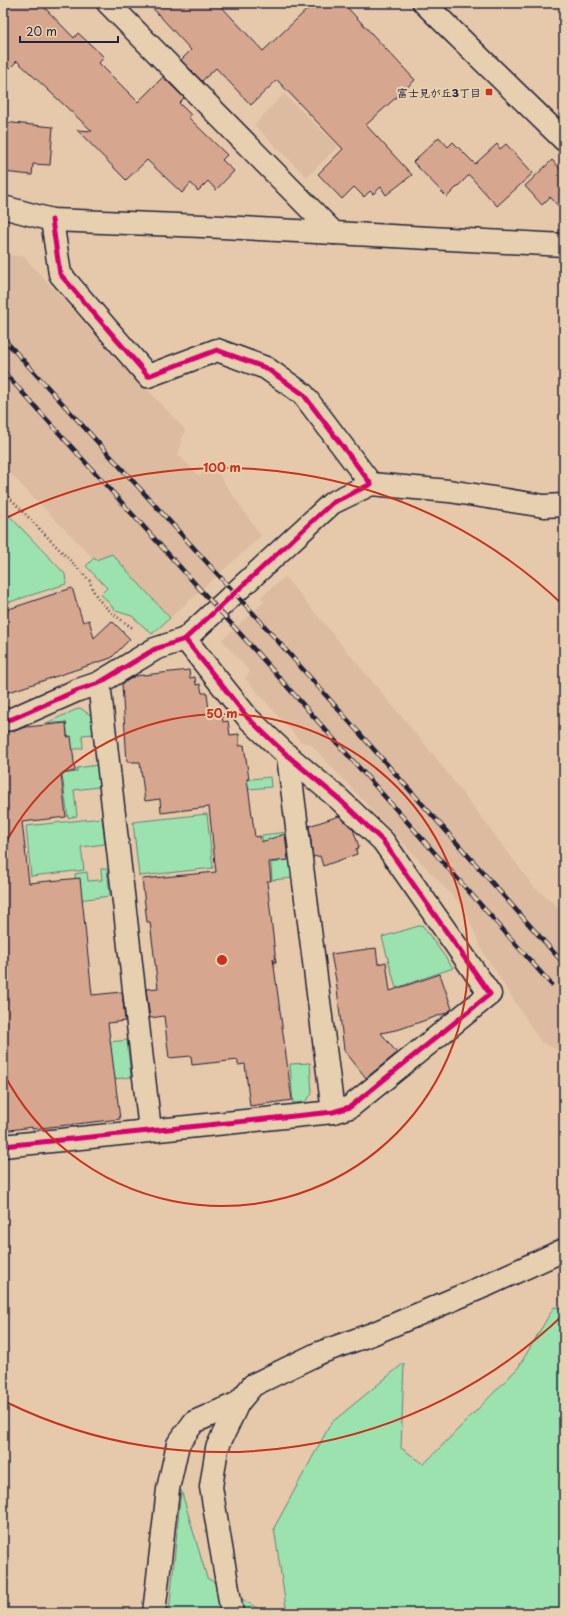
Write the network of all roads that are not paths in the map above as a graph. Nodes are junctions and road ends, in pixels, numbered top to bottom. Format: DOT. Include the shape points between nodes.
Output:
graph roads {
  1 [pos="108,3"];
  2 [pos="424,3"];
  3 [pos="564,140"];
  4 [pos="3,207"];
  5 [pos="52,220"];
  6 [pos="334,233"];
  7 [pos="564,245"];
  8 [pos="371,484"];
  9 [pos="564,505"];
  10 [pos="185,639"];
  11 [pos="98,683"];
  12 [pos="3,720"];
  13 [pos="288,756"];
  14 [pos="333,1112"];
  15 [pos="150,1130"];
  16 [pos="3,1146"];
  17 [pos="564,1250"];
  18 [pos="238,1403"];
  19 [pos="154,1613"];
  20 [pos="232,1613"];
  1 -- 6 [label="street"];
  2 -- 3 [label="street"];
  4 -- 5 [label="street"];
  5 -- 6 [label="street"];
  5 -- 8 [label="street" via="60,274 148,376 217,350 266,368 303,394"];
  6 -- 7 [label="street"];
  8 -- 9 [label="street" via="449,491 544,506"];
  8 -- 10 [label="street" via="332,503"];
  10 -- 11 [label="street" via="155,649"];
  10 -- 13 [label="street" via="248,718"];
  11 -- 12 [label="street" via="12,719"];
  11 -- 15 [label="street"];
  13 -- 14 [label="street"];
  13 -- 14 [label="street" via="383,841 490,994 350,1108"];
  14 -- 15 [label="street"];
  15 -- 16 [label="street"];
  17 -- 18 [label="street" via="372,1334 319,1353 253,1385"];
  18 -- 19 [label="street" via="194,1422 178,1444 168,1489"];
  18 -- 20 [label="street" via="217,1448 211,1487"];
}
